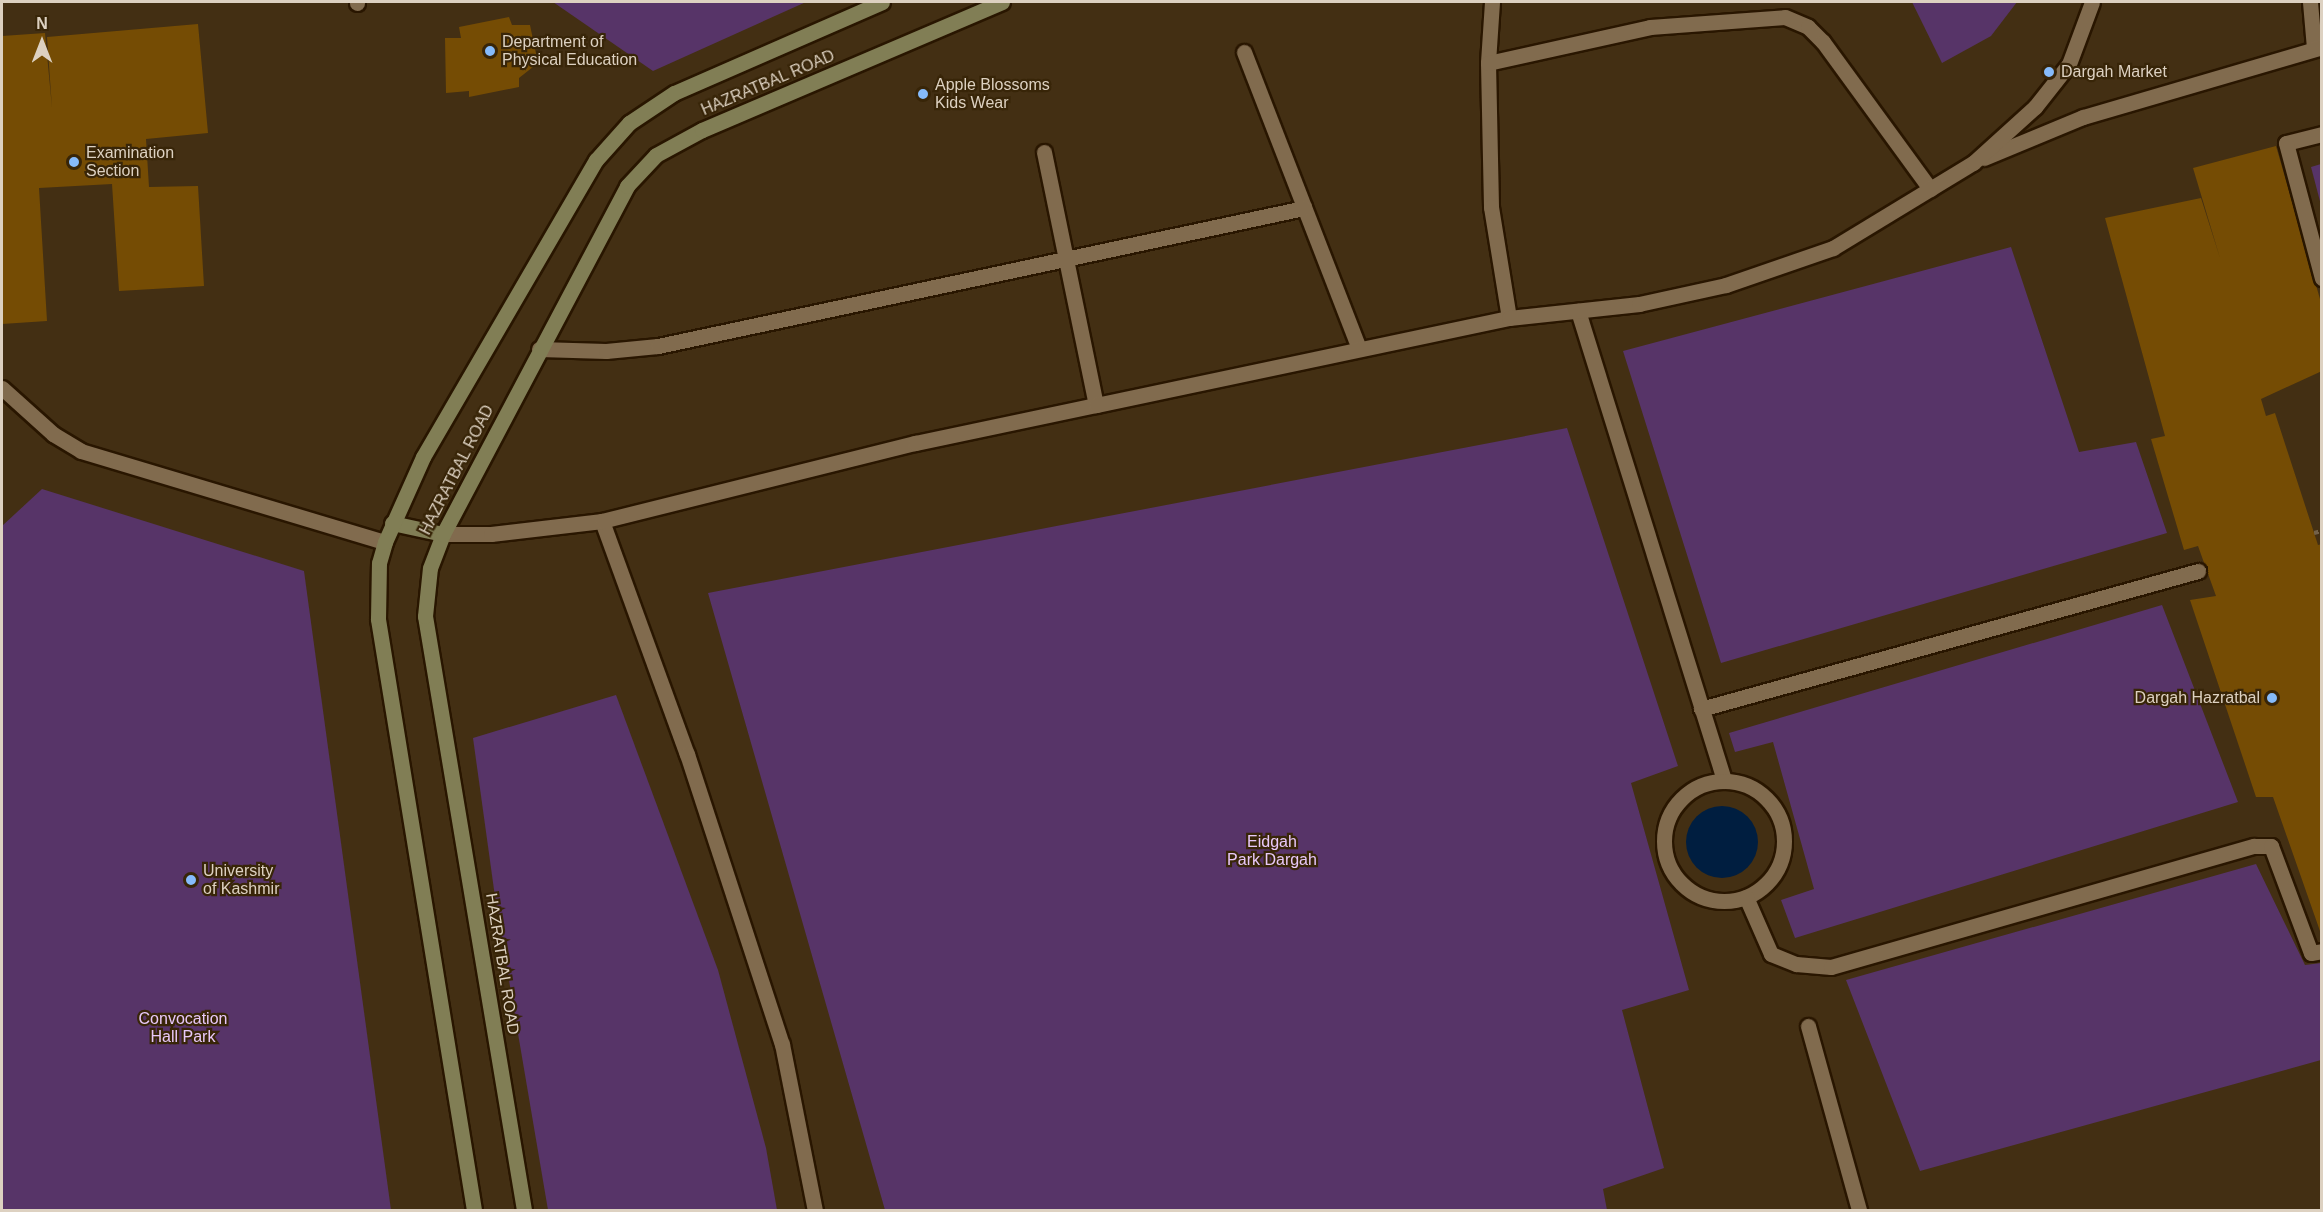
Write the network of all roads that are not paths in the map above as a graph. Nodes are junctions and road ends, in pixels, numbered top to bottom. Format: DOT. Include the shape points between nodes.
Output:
graph roads {
  1 [pos="882,2"];
  2 [pos="1002,2"];
  3 [pos="1492,2"];
  4 [pos="2092,2"];
  5 [pos="2310,2"];
  6 [pos="2318,47"];
  7 [pos="1244,52"];
  8 [pos="1488,63"];
  9 [pos="2322,134"];
  10 [pos="1044,152"];
  11 [pos="1973,162"];
  12 [pos="1930,189"];
  13 [pos="1304,208"];
  14 [pos="1066,257"];
  15 [pos="2322,279"];
  16 [pos="1578,311"];
  17 [pos="1509,318"];
  18 [pos="539,349"];
  19 [pos="1359,349"];
  20 [pos="2,388"];
  21 [pos="1096,405"];
  22 [pos="602,521"];
  23 [pos="392,523"];
  24 [pos="443,534"];
  25 [pos="386,542"];
  26 [pos="2198,571"];
  27 [pos="1701,709"];
  28 [pos="1724,781"];
  29 [pos="1746,897"];
  30 [pos="2322,951"];
  31 [pos="1808,1026"];
  32 [pos="474,1210"];
  33 [pos="524,1210"];
  34 [pos="815,1210"];
  35 [pos="1859,1210"];
  1 -- 23 [label="main road, HAZRATBAL ROAD" via="674,93 629,123 596,160 423,457"];
  2 -- 18 [label="main road, HAZRATBAL ROAD" via="702,130 656,155 627,186"];
  3 -- 8 [label="street"];
  4 -- 11 [label="street" via="2069,64 2035,107"];
  5 -- 6 [label="street"];
  6 -- 11 [label="street" via="2083,117"];
  7 -- 13 [label="street"];
  8 -- 12 [label="street" via="1650,27 1785,17 1809,27 1823,42"];
  8 -- 17 [label="street" via="1491,207"];
  9 -- 15 [label="street" via="2286,143"];
  10 -- 14 [label="street"];
  11 -- 12 [label="street"];
  12 -- 16 [label="street" via="1833,248 1736,282 1639,304"];
  13 -- 14 [label="street"];
  13 -- 19 [label="street"];
  14 -- 18 [label="street" via="658,346 606,351"];
  14 -- 21 [label="street"];
  16 -- 17 [label="street"];
  16 -- 27 [label="street"];
  17 -- 19 [label="street"];
  18 -- 24 [label="main road, HAZRATBAL ROAD"];
  19 -- 21 [label="street"];
  20 -- 25 [label="street" via="53,434 81,451"];
  21 -- 22 [label="street" via="915,443"];
  22 -- 24 [label="street" via="492,534"];
  22 -- 34 [label="street" via="687,754 782,1044"];
  23 -- 24 [label="main road"];
  23 -- 25 [label="main road, HAZRATBAL ROAD"];
  24 -- 33 [label="main road, HAZRATBAL ROAD" via="430,568 425,616"];
  25 -- 32 [label="main road, HAZRATBAL ROAD" via="379,563 378,619"];
  26 -- 27 [label="street"];
  27 -- 28 [label="street"];
  28 -- 29 [label="street" via="1744,784 1762,794 1776,809 1783,827 1779,866 1768,882"];
  28 -- 29 [label="street" via="1695,789 1672,810 1664,829 1664,849 1669,868 1680,884 1696,895 1715,901"];
  29 -- 30 [label="street" via="1771,954 1796,964 1831,967 2254,846 2271,846 2311,953"];
  31 -- 35 [label="street"];
}
